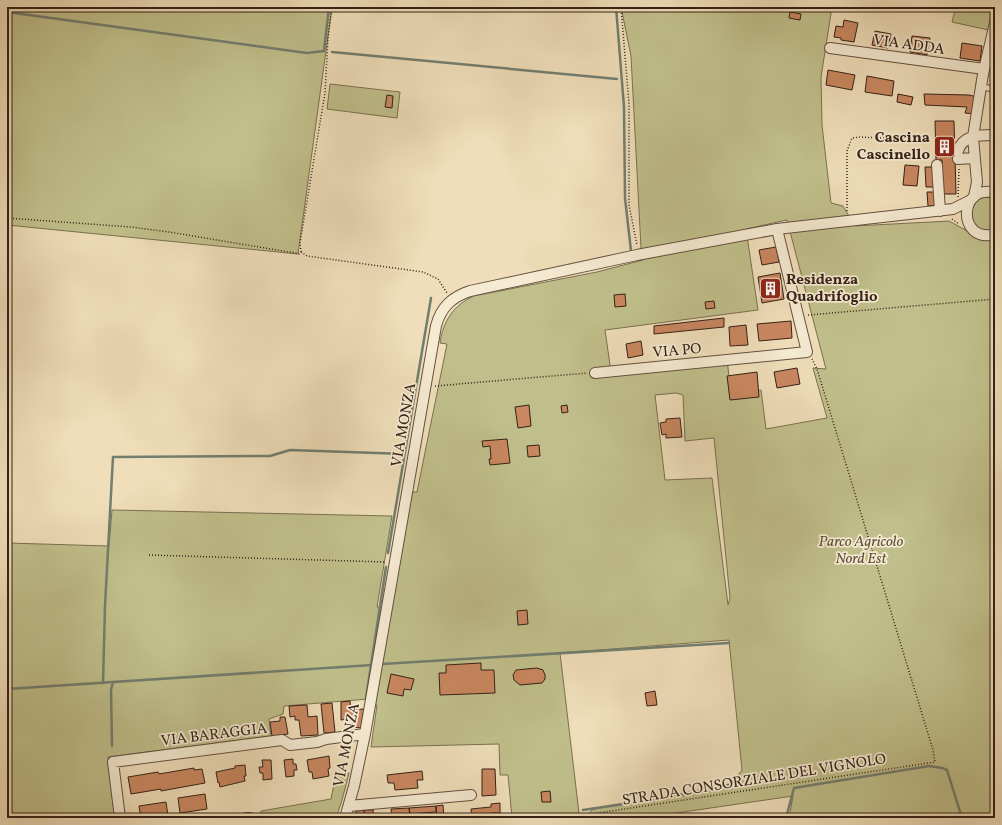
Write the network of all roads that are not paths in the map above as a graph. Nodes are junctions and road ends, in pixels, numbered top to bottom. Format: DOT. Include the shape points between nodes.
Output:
graph roads {
  1 [pos="995,23"];
  2 [pos="830,48"];
  3 [pos="984,69"];
  4 [pos="981,87"];
  5 [pos="995,88"];
  6 [pos="995,135"];
  7 [pos="973,136"];
  8 [pos="974,158"];
  9 [pos="937,165"];
  10 [pos="976,174"];
  11 [pos="993,193"];
  12 [pos="972,198"];
  13 [pos="941,211"];
  14 [pos="968,224"];
  15 [pos="777,230"];
  16 [pos="995,234"];
  17 [pos="594,372"];
  18 [pos="364,734"];
  19 [pos="471,795"];
  20 [pos="349,806"];
  21 [pos="120,818"];
  22 [pos="246,818"];
  23 [pos="250,818"];
  24 [pos="345,818"];
  1 -- 3 [label="street"];
  2 -- 3 [label="street, VIA ADDA"];
  3 -- 4 [label="street"];
  4 -- 5 [label="lane"];
  4 -- 7 [label="street"];
  6 -- 7 [label="street"];
  7 -- 8 [label="street"];
  7 -- 8 [label="street" via="960,145 958,155"];
  8 -- 10 [label="street"];
  9 -- 13 [label="street"];
  10 -- 11 [label="street" via="980,182"];
  10 -- 12 [label="street"];
  11 -- 12 [label="street" via="981,193"];
  12 -- 13 [label="street" via="957,208"];
  12 -- 14 [label="street" via="966,210"];
  13 -- 14 [label="street" via="954,214"];
  13 -- 15 [label="street"];
  14 -- 16 [label="street" via="981,234"];
  15 -- 17 [label="street, VIA PO" via="807,352"];
  15 -- 18 [label="street, VIA MONZA" via="637,255 470,291 446,304 437,322 424,388"];
  18 -- 20 [label="street, VIA MONZA"];
  18 -- 21 [label="street, VIA BARAGGIA" via="290,745 282,740 113,762"];
  19 -- 20 [label="street"];
  20 -- 24 [label="street, VIA MONZA"];
  22 -- 23 [label="street"];
}
